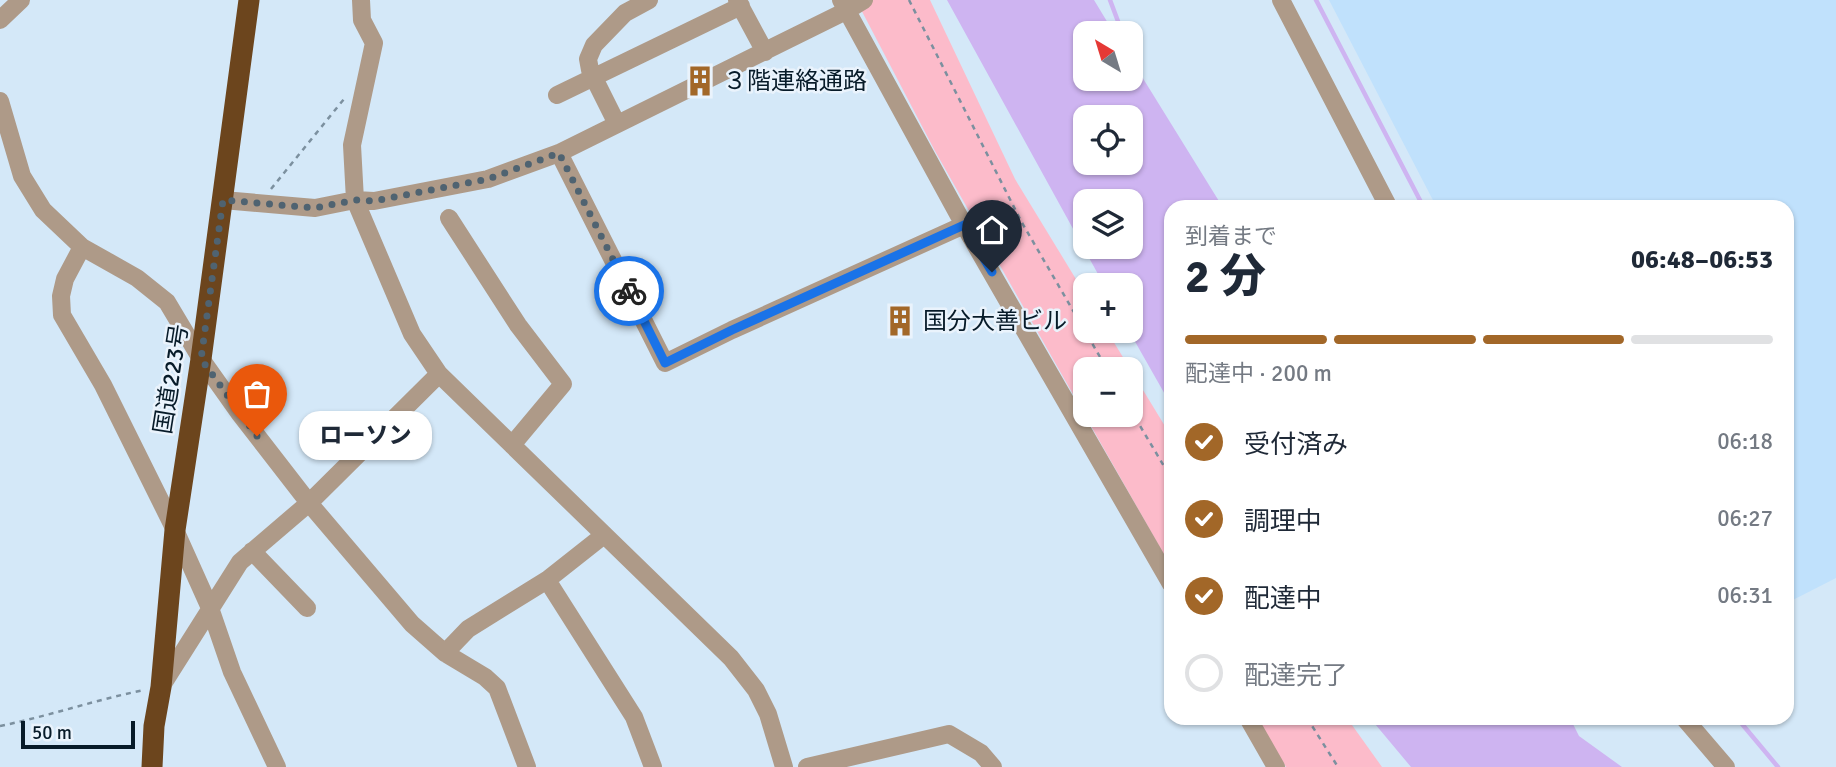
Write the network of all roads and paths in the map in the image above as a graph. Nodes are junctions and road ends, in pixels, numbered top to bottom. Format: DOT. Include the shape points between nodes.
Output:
graph roads {
  1 [pos="21,0"];
  2 [pos="249,0"];
  3 [pos="361,0"];
  4 [pos="649,0"];
  5 [pos="864,0"];
  6 [pos="909,0"];
  7 [pos="1281,0"];
  8 [pos="739,3"];
  9 [pos="843,6"];
  10 [pos="0,20"];
  11 [pos="765,52"];
  12 [pos="594,77"];
  13 [pos="348,93"];
  14 [pos="558,95"];
  15 [pos="0,101"];
  16 [pos="617,124"];
  17 [pos="559,153"];
  18 [pos="223,200"];
  19 [pos="355,200"];
  20 [pos="1385,200"];
  21 [pos="261,202"];
  22 [pos="449,218"];
  23 [pos="964,225"];
  24 [pos="82,247"];
  25 [pos="1100,357"];
  26 [pos="201,359"];
  27 [pos="439,374"];
  28 [pos="1141,427"];
  29 [pos="512,444"];
  30 [pos="1164,466"];
  31 [pos="309,503"];
  32 [pos="175,530"];
  33 [pos="604,535"];
  34 [pos="252,551"];
  35 [pos="1164,572"];
  36 [pos="547,580"];
  37 [pos="210,608"];
  38 [pos="307,608"];
  39 [pos="445,653"];
  40 [pos="161,687"];
  41 [pos="1252,725"];
  42 [pos="1311,725"];
  43 [pos="1690,725"];
  44 [pos="0,726"];
  45 [pos="152,767"];
  46 [pos="277,767"];
  47 [pos="527,767"];
  48 [pos="653,767"];
  49 [pos="784,767"];
  50 [pos="807,767"];
  51 [pos="993,767"];
  52 [pos="1276,767"];
  53 [pos="1338,767"];
  54 [pos="1726,767"];
  1 -- 10 [label="street"];
  2 -- 18 [label="highway, 国道223号"];
  3 -- 19 [label="street" via="362,20 374,43 352,145"];
  4 -- 12 [label="street" via="625,13 593,45 588,59"];
  5 -- 9 [label="street"];
  6 -- 25 [label="path" via="1021,220"];
  7 -- 20 [label="street"];
  8 -- 11 [label="street"];
  8 -- 12 [label="street"];
  9 -- 11 [label="street"];
  9 -- 23 [label="street"];
  11 -- 16 [label="street"];
  12 -- 14 [label="street"];
  12 -- 16 [label="street"];
  13 -- 21 [label="path"];
  15 -- 24 [label="street" via="22,176 43,210"];
  16 -- 17 [label="street"];
  17 -- 19 [label="street" via="488,179 374,201"];
  17 -- 23 [label="street" via="665,363"];
  18 -- 21 [label="street"];
  18 -- 26 [label="highway, 国道223号"];
  19 -- 21 [label="street" via="315,208"];
  19 -- 27 [label="street" via="412,334"];
  22 -- 29 [label="street" via="518,325 563,384"];
  23 -- 35 [label="street"];
  24 -- 26 [label="street" via="138,278 167,302"];
  24 -- 32 [label="street" via="65,279 62,315 103,385"];
  26 -- 31 [label="street"];
  26 -- 32 [label="highway, 国道223号"];
  27 -- 29 [label="street"];
  27 -- 31 [label="street"];
  28 -- 30 [label="path"];
  29 -- 33 [label="street"];
  31 -- 34 [label="street"];
  31 -- 39 [label="street" via="412,624"];
  32 -- 37 [label="street"];
  32 -- 40 [label="highway, 国道223号"];
  33 -- 36 [label="street"];
  33 -- 49 [label="street" via="731,658 756,690"];
  34 -- 37 [label="street"];
  34 -- 38 [label="street"];
  36 -- 39 [label="street" via="468,629"];
  36 -- 48 [label="street" via="629,709"];
  37 -- 40 [label="street"];
  37 -- 46 [label="street" via="232,672"];
  39 -- 47 [label="street" via="497,688"];
  40 -- 44 [label="path"];
  40 -- 45 [label="highway, 国道223号"];
  41 -- 52 [label="street"];
  42 -- 53 [label="path"];
  43 -- 54 [label="street"];
  50 -- 51 [label="street" via="949,734 981,753"];
}
